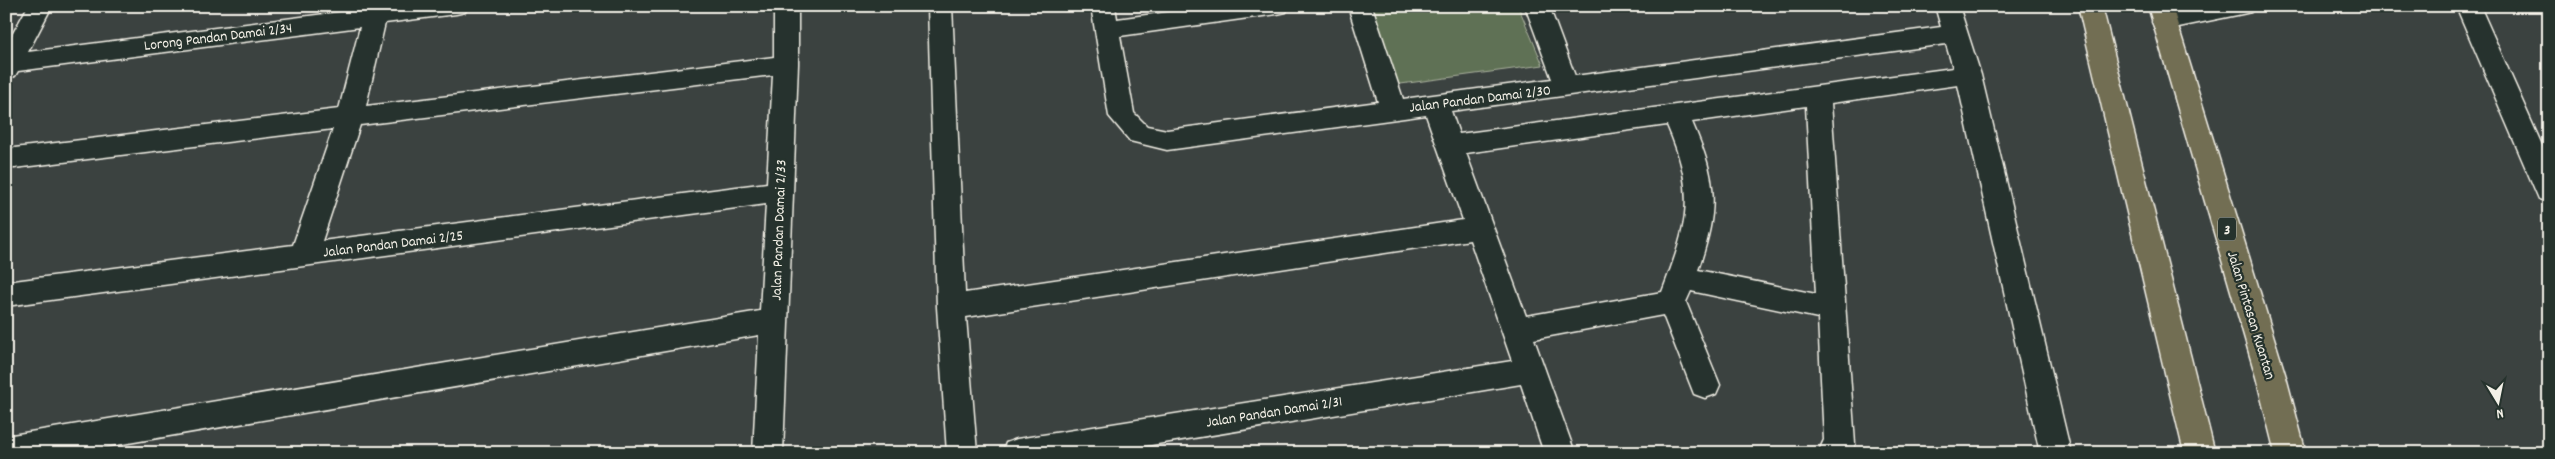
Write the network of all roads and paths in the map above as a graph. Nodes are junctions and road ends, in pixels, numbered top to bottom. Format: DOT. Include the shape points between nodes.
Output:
graph roads {
  1 [pos="40,6"];
  2 [pos="456,6"];
  3 [pos="786,6"];
  4 [pos="940,6"];
  5 [pos="1277,6"];
  6 [pos="1360,6"];
  7 [pos="1537,6"];
  8 [pos="1947,6"];
  9 [pos="2090,6"];
  10 [pos="2242,6"];
  11 [pos="2468,6"];
  12 [pos="376,11"];
  13 [pos="2162,14"];
  14 [pos="1105,18"];
  15 [pos="1956,34"];
  16 [pos="786,64"];
  17 [pos="8,66"];
  18 [pos="1968,75"];
  19 [pos="1567,87"];
  20 [pos="1818,96"];
  21 [pos="1435,103"];
  22 [pos="1393,109"];
  23 [pos="1676,115"];
  24 [pos="350,117"];
  25 [pos="1451,145"];
  26 [pos="6,159"];
  27 [pos="780,192"];
  28 [pos="2549,192"];
  29 [pos="1481,228"];
  30 [pos="304,255"];
  31 [pos="1677,290"];
  32 [pos="6,294"];
  33 [pos="951,307"];
  34 [pos="1831,309"];
  35 [pos="774,320"];
  36 [pos="1517,330"];
  37 [pos="1532,370"];
  38 [pos="1705,385"];
  39 [pos="6,450"];
  40 [pos="768,453"];
  41 [pos="962,453"];
  42 [pos="1017,453"];
  43 [pos="1560,453"];
  44 [pos="1833,453"];
  45 [pos="2056,453"];
  46 [pos="2200,453"];
  47 [pos="2291,453"];
  1 -- 17 [label="street"];
  2 -- 12 [label="street, Lorong Pandan Damai 2/34"];
  3 -- 16 [label="street, Jalan Pandan Damai 2/33"];
  4 -- 33 [label="street"];
  5 -- 14 [label="street"];
  6 -- 22 [label="street"];
  7 -- 19 [label="street"];
  8 -- 15 [label="street"];
  9 -- 46 [label="highway"];
  10 -- 13 [label="street"];
  11 -- 28 [label="street"];
  12 -- 17 [label="street, Lorong Pandan Damai 2/34"];
  12 -- 24 [label="street"];
  13 -- 47 [label="highway, Jalan Pintasan Kuantan / 3"];
  14 -- 22 [label="street, Jalan Pandan Damai 2/30" via="1122,116 1139,134 1167,140"];
  15 -- 18 [label="street"];
  15 -- 19 [label="street, Jalan Pandan Damai 2/30"];
  16 -- 24 [label="street"];
  16 -- 27 [label="street, Jalan Pandan Damai 2/33"];
  18 -- 20 [label="street"];
  18 -- 45 [label="street"];
  19 -- 21 [label="street, Jalan Pandan Damai 2/30"];
  20 -- 23 [label="street"];
  20 -- 34 [label="street"];
  21 -- 22 [label="street, Jalan Pandan Damai 2/30"];
  21 -- 25 [label="street"];
  23 -- 25 [label="street"];
  23 -- 31 [label="street" via="1696,168 1701,199"];
  24 -- 26 [label="street"];
  24 -- 30 [label="street"];
  25 -- 29 [label="street"];
  27 -- 30 [label="street, Jalan Pandan Damai 2/25"];
  27 -- 35 [label="street, Jalan Pandan Damai 2/33"];
  29 -- 33 [label="street"];
  29 -- 36 [label="street"];
  30 -- 32 [label="street, Jalan Pandan Damai 2/25"];
  31 -- 34 [label="street"];
  31 -- 36 [label="street"];
  31 -- 38 [label="street"];
  33 -- 41 [label="street"];
  34 -- 44 [label="street" via="1840,444"];
  35 -- 39 [label="street"];
  35 -- 40 [label="street, Jalan Pandan Damai 2/33"];
  36 -- 37 [label="street"];
  37 -- 42 [label="street, Jalan Pandan Damai 2/31"];
  37 -- 43 [label="street"];
}
